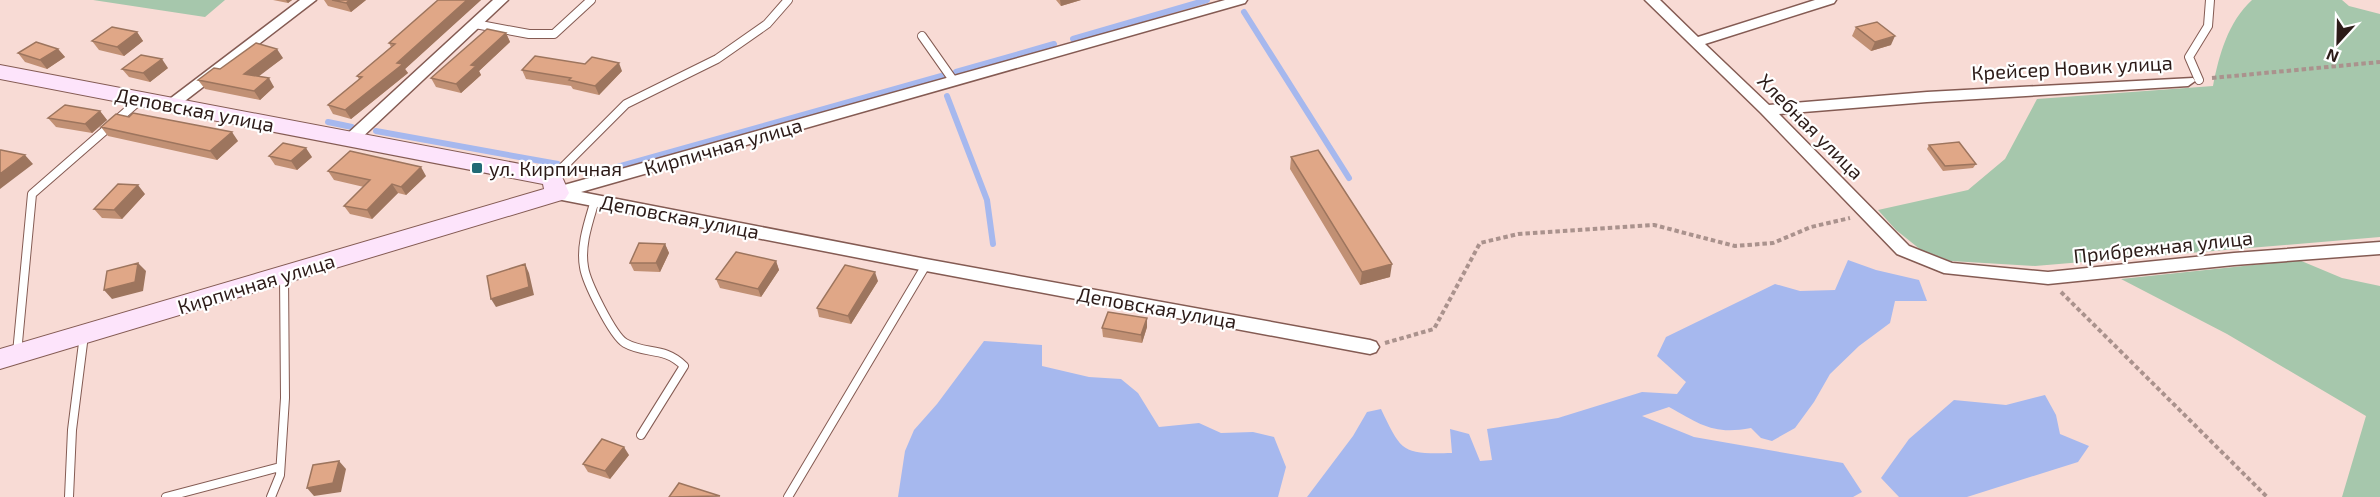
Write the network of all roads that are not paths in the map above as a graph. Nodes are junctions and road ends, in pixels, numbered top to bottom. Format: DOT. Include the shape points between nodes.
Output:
graph roads {
  1 [pos="309,0"];
  2 [pos="501,0"];
  3 [pos="591,0"];
  4 [pos="788,0"];
  5 [pos="1240,0"];
  6 [pos="1652,0"];
  7 [pos="1829,0"];
  8 [pos="2210,0"];
  9 [pos="475,24"];
  10 [pos="922,36"];
  11 [pos="1696,42"];
  12 [pos="0,72"];
  13 [pos="952,80"];
  14 [pos="2193,80"];
  15 [pos="142,99"];
  16 [pos="172,104"];
  17 [pos="1766,110"];
  18 [pos="351,138"];
  19 [pos="554,185"];
  20 [pos="595,200"];
  21 [pos="2380,248"];
  22 [pos="926,265"];
  23 [pos="1950,269"];
  24 [pos="284,274"];
  25 [pos="84,334"];
  26 [pos="1370,347"];
  27 [pos="8,357"];
  28 [pos="641,435"];
  29 [pos="280,467"];
  30 [pos="69,497"];
  31 [pos="166,497"];
  32 [pos="271,497"];
  33 [pos="788,497"];
  1 -- 16 [label="street"];
  2 -- 9 [label="street"];
  3 -- 9 [label="lane" via="555,34 530,34"];
  4 -- 19 [label="lane" via="767,24 717,59 626,104"];
  5 -- 13 [label="street, Кирпичная улица"];
  6 -- 11 [label="street, Хлебная улица"];
  7 -- 11 [label="street"];
  8 -- 14 [label="lane" via="2208,26 2189,57"];
  9 -- 18 [label="street"];
  10 -- 13 [label="lane"];
  11 -- 17 [label="street, Хлебная улица"];
  12 -- 15 [label="street, Деповская улица"];
  13 -- 19 [label="street, Кирпичная улица"];
  14 -- 17 [label="street, Крейсер Новик улица"];
  15 -- 16 [label="street, Деповская улица"];
  15 -- 27 [label="lane" via="32,194"];
  16 -- 18 [label="street, Деповская улица"];
  17 -- 23 [label="street, Хлебная улица" via="1903,250"];
  18 -- 19 [label="street, Деповская улица"];
  19 -- 20 [label="street, Деповская улица"];
  19 -- 24 [label="street, Кирпичная улица"];
  20 -- 22 [label="street, Деповская улица"];
  20 -- 28 [label="lane" via="585,234 584,268 609,325 625,343 674,356 684,366"];
  21 -- 23 [label="street, Прибрежная улица" via="2048,278"];
  22 -- 26 [label="street, Деповская улица"];
  22 -- 33 [label="lane"];
  24 -- 25 [label="street, Кирпичная улица"];
  24 -- 29 [label="lane" via="286,378"];
  25 -- 27 [label="street, Кирпичная улица"];
  25 -- 30 [label="lane" via="72,430"];
  29 -- 31 [label="lane"];
  29 -- 32 [label="lane"];
}
